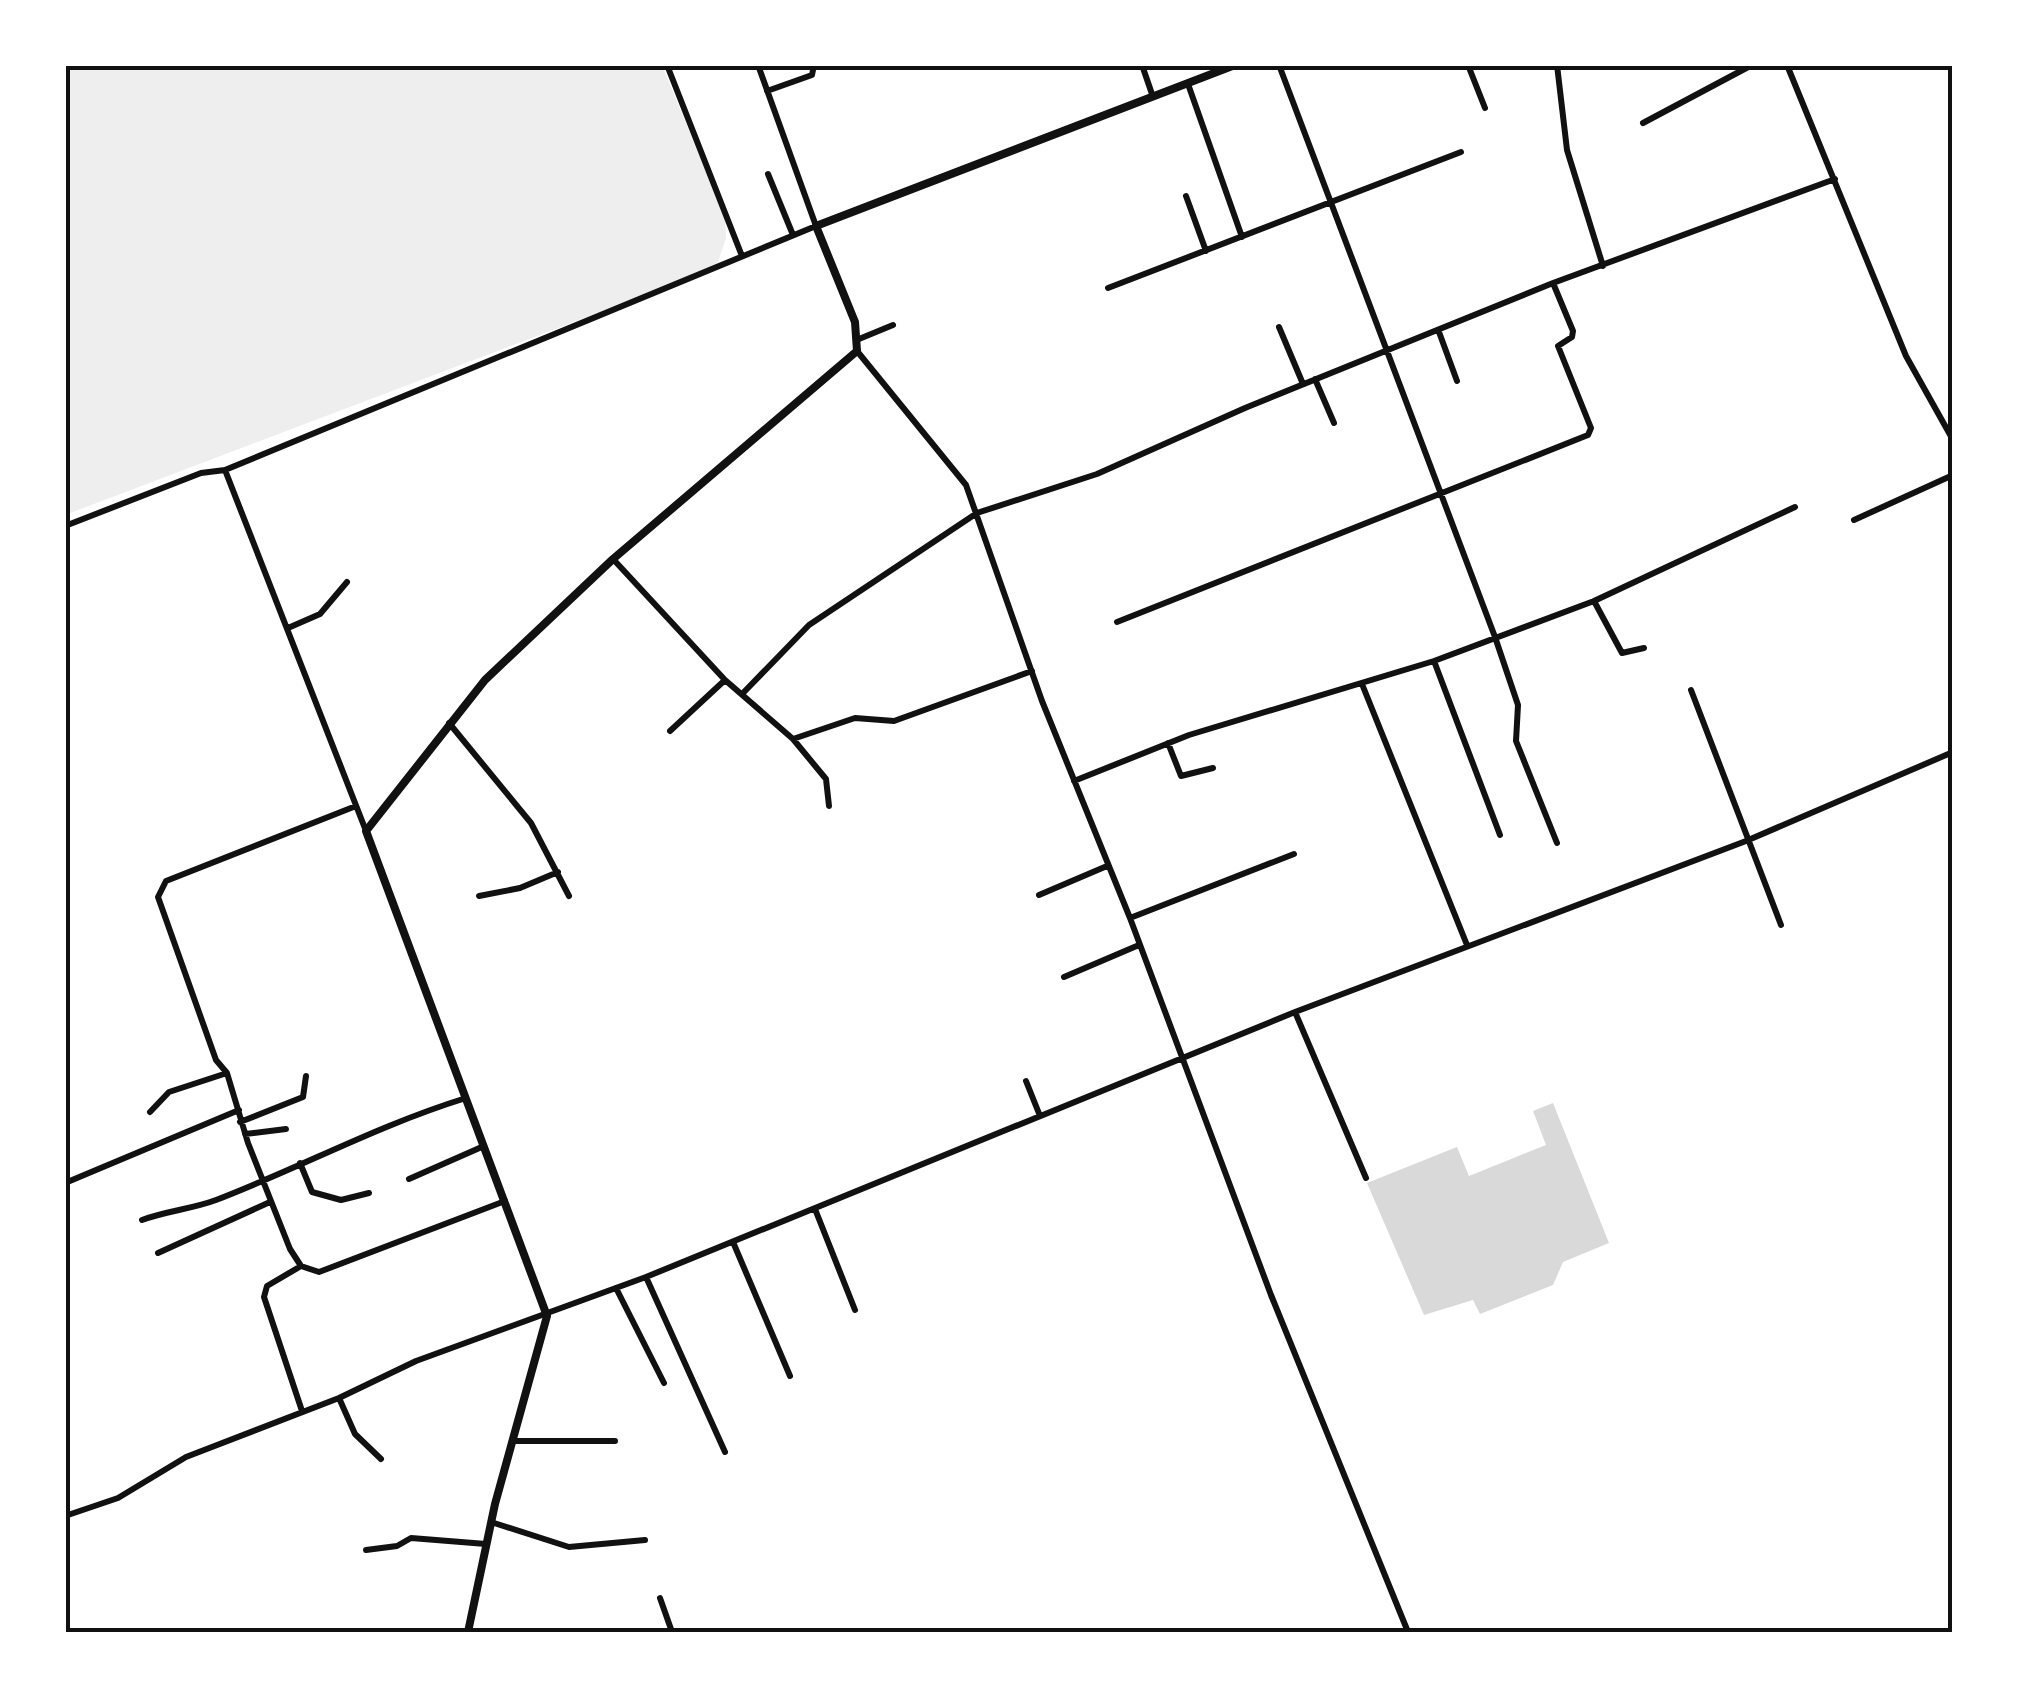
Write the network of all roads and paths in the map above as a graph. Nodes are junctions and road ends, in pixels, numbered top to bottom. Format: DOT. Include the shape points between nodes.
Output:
graph roads {
  1 [pos="666,65"];
  2 [pos="758,65"];
  3 [pos="814,65"];
  4 [pos="1142,65"];
  5 [pos="1235,65"];
  6 [pos="1279,65"];
  7 [pos="1468,65"];
  8 [pos="1557,65"];
  9 [pos="1752,65"];
  10 [pos="1787,65"];
  11 [pos="1188,84"];
  12 [pos="768,91"];
  13 [pos="1154,98"];
  14 [pos="1485,108"];
  15 [pos="1643,123"];
  16 [pos="1461,152"];
  17 [pos="768,174"];
  18 [pos="1834,179"];
  19 [pos="1186,196"];
  20 [pos="1332,203"];
  21 [pos="816,226"];
  22 [pos="793,235"];
  23 [pos="1242,237"];
  24 [pos="1206,251"];
  25 [pos="742,256"];
  26 [pos="1603,266"];
  27 [pos="1552,282"];
  28 [pos="1108,288"];
  29 [pos="893,325"];
  30 [pos="1279,328"];
  31 [pos="1439,332"];
  32 [pos="859,339"];
  33 [pos="857,351"];
  34 [pos="1385,353"];
  35 [pos="1316,379"];
  36 [pos="1457,382"];
  37 [pos="1303,384"];
  38 [pos="1334,422"];
  39 [pos="1953,440"];
  40 [pos="224,470"];
  41 [pos="1953,474"];
  42 [pos="1440,494"];
  43 [pos="1795,507"];
  44 [pos="977,513"];
  45 [pos="1854,520"];
  46 [pos="65,526"];
  47 [pos="613,559"];
  48 [pos="347,582"];
  49 [pos="1594,601"];
  50 [pos="1116,622"];
  51 [pos="288,628"];
  52 [pos="1495,637"];
  53 [pos="1644,648"];
  54 [pos="1434,661"];
  55 [pos="1032,672"];
  56 [pos="725,680"];
  57 [pos="1362,684"];
  58 [pos="1692,690"];
  59 [pos="744,692"];
  60 [pos="449,722"];
  61 [pos="670,731"];
  62 [pos="793,738"];
  63 [pos="1168,743"];
  64 [pos="1953,752"];
  65 [pos="1213,768"];
  66 [pos="1074,780"];
  67 [pos="356,806"];
  68 [pos="829,806"];
  69 [pos="366,831"];
  70 [pos="1500,835"];
  71 [pos="1746,841"];
  72 [pos="1557,842"];
  73 [pos="1294,854"];
  74 [pos="1107,866"];
  75 [pos="558,872"];
  76 [pos="1039,895"];
  77 [pos="479,896"];
  78 [pos="568,896"];
  79 [pos="1130,918"];
  80 [pos="1781,926"];
  81 [pos="1139,945"];
  82 [pos="1466,945"];
  83 [pos="1064,977"];
  84 [pos="1295,1012"];
  85 [pos="1183,1058"];
  86 [pos="227,1073"];
  87 [pos="306,1076"];
  88 [pos="1026,1081"];
  89 [pos="466,1098"];
  90 [pos="240,1110"];
  91 [pos="150,1112"];
  92 [pos="1040,1116"];
  93 [pos="240,1122"];
  94 [pos="286,1129"];
  95 [pos="245,1134"];
  96 [pos="484,1146"];
  97 [pos="300,1163"];
  98 [pos="409,1178"];
  99 [pos="1366,1178"];
  100 [pos="262,1180"];
  101 [pos="65,1183"];
  102 [pos="370,1193"];
  103 [pos="270,1202"];
  104 [pos="505,1202"];
  105 [pos="814,1209"];
  106 [pos="142,1220"];
  107 [pos="734,1242"];
  108 [pos="158,1253"];
  109 [pos="300,1266"];
  110 [pos="646,1277"];
  111 [pos="616,1288"];
  112 [pos="855,1310"];
  113 [pos="547,1316"];
  114 [pos="790,1376"];
  115 [pos="664,1383"];
  116 [pos="339,1398"];
  117 [pos="302,1411"];
  118 [pos="516,1441"];
  119 [pos="615,1441"];
  120 [pos="725,1452"];
  121 [pos="380,1459"];
  122 [pos="65,1516"];
  123 [pos="491,1522"];
  124 [pos="646,1540"];
  125 [pos="486,1544"];
  126 [pos="366,1550"];
  127 [pos="660,1598"];
  128 [pos="468,1632"];
  129 [pos="672,1632"];
  130 [pos="1408,1632"];
  1 -- 25 [label="street"];
  2 -- 12 [label="street"];
  3 -- 12 [label="street" via="812,76"];
  4 -- 13 [label="street"];
  5 -- 11 [label="street"];
  6 -- 20 [label="street"];
  7 -- 14 [label="street"];
  8 -- 26 [label="street" via="1567,150"];
  9 -- 15 [label="street"];
  10 -- 18 [label="street"];
  11 -- 13 [label="street"];
  11 -- 23 [label="street"];
  12 -- 21 [label="street"];
  13 -- 21 [label="street"];
  16 -- 20 [label="street"];
  17 -- 22 [label="street"];
  18 -- 26 [label="street"];
  18 -- 39 [label="street" via="1906,356"];
  19 -- 24 [label="street"];
  20 -- 23 [label="street"];
  20 -- 34 [label="street"];
  21 -- 22 [label="street"];
  21 -- 32 [label="street"];
  22 -- 25 [label="street"];
  23 -- 24 [label="street"];
  24 -- 28 [label="street"];
  25 -- 40 [label="street"];
  26 -- 27 [label="street"];
  27 -- 31 [label="street"];
  27 -- 42 [label="street" via="1573,331 1558,346 1590,432"];
  29 -- 32 [label="street"];
  30 -- 37 [label="street"];
  31 -- 34 [label="street"];
  31 -- 36 [label="street"];
  32 -- 33 [label="street"];
  33 -- 44 [label="street" via="963,480"];
  33 -- 47 [label="street"];
  34 -- 35 [label="street"];
  34 -- 42 [label="street"];
  35 -- 37 [label="street"];
  35 -- 38 [label="street"];
  37 -- 44 [label="street" via="1097,474"];
  40 -- 46 [label="street" via="200,473"];
  40 -- 51 [label="street"];
  41 -- 45 [label="street"];
  42 -- 50 [label="street"];
  42 -- 52 [label="street"];
  43 -- 49 [label="street"];
  44 -- 55 [label="street"];
  44 -- 59 [label="street" via="809,625"];
  47 -- 56 [label="street"];
  47 -- 60 [label="street"];
  48 -- 51 [label="street" via="320,614"];
  49 -- 52 [label="street"];
  49 -- 53 [label="street" via="1622,652"];
  51 -- 67 [label="street"];
  52 -- 54 [label="street"];
  52 -- 72 [label="street" via="1517,699 1516,741"];
  54 -- 57 [label="street"];
  54 -- 70 [label="street"];
  55 -- 62 [label="street" via="894,721 858,718"];
  55 -- 66 [label="street"];
  56 -- 59 [label="street"];
  56 -- 61 [label="street"];
  57 -- 63 [label="street"];
  57 -- 82 [label="street"];
  58 -- 71 [label="street"];
  59 -- 62 [label="street"];
  60 -- 69 [label="street"];
  60 -- 75 [label="street" via="531,823"];
  62 -- 68 [label="street" via="826,779"];
  63 -- 65 [label="street" via="1182,776"];
  63 -- 66 [label="street"];
  64 -- 71 [label="street"];
  66 -- 74 [label="street"];
  67 -- 69 [label="street"];
  67 -- 86 [label="street" via="166,881 160,889 216,1060"];
  69 -- 89 [label="street"];
  71 -- 80 [label="street"];
  71 -- 82 [label="street"];
  73 -- 79 [label="street"];
  74 -- 76 [label="street"];
  74 -- 79 [label="street"];
  75 -- 77 [label="street"];
  75 -- 78 [label="street"];
  79 -- 81 [label="street"];
  81 -- 83 [label="street"];
  81 -- 85 [label="street"];
  82 -- 84 [label="street"];
  84 -- 85 [label="street"];
  84 -- 99 [label="street"];
  85 -- 92 [label="street"];
  85 -- 130 [label="street"];
  86 -- 90 [label="street"];
  86 -- 91 [label="street" via="169,1092"];
  87 -- 93 [label="street" via="303,1097"];
  88 -- 92 [label="street"];
  89 -- 96 [label="street"];
  89 -- 97 [label="street"];
  90 -- 93 [label="street"];
  90 -- 101 [label="street"];
  92 -- 105 [label="street"];
  93 -- 95 [label="street"];
  94 -- 95 [label="street"];
  95 -- 100 [label="street"];
  96 -- 98 [label="street"];
  96 -- 104 [label="street"];
  97 -- 100 [label="street"];
  97 -- 102 [label="street" via="312,1192 341,1200"];
  100 -- 103 [label="street"];
  100 -- 106 [label="street"];
  103 -- 108 [label="street"];
  103 -- 109 [label="street"];
  104 -- 109 [label="street" via="330,1270"];
  104 -- 113 [label="street"];
  105 -- 107 [label="street"];
  105 -- 112 [label="street"];
  107 -- 110 [label="street"];
  107 -- 114 [label="street"];
  109 -- 117 [label="street" via="267,1286 264,1297"];
  110 -- 111 [label="street"];
  110 -- 120 [label="street"];
  111 -- 113 [label="street"];
  111 -- 115 [label="street"];
  113 -- 116 [label="street" via="416,1361"];
  113 -- 118 [label="street"];
  116 -- 117 [label="street"];
  116 -- 121 [label="street" via="355,1434"];
  117 -- 122 [label="street" via="186,1457 118,1498"];
  118 -- 119 [label="street"];
  118 -- 123 [label="street"];
  123 -- 124 [label="street" via="570,1547"];
  123 -- 125 [label="street"];
  125 -- 126 [label="street" via="411,1538"];
  125 -- 128 [label="street"];
  127 -- 129 [label="street"];
}
